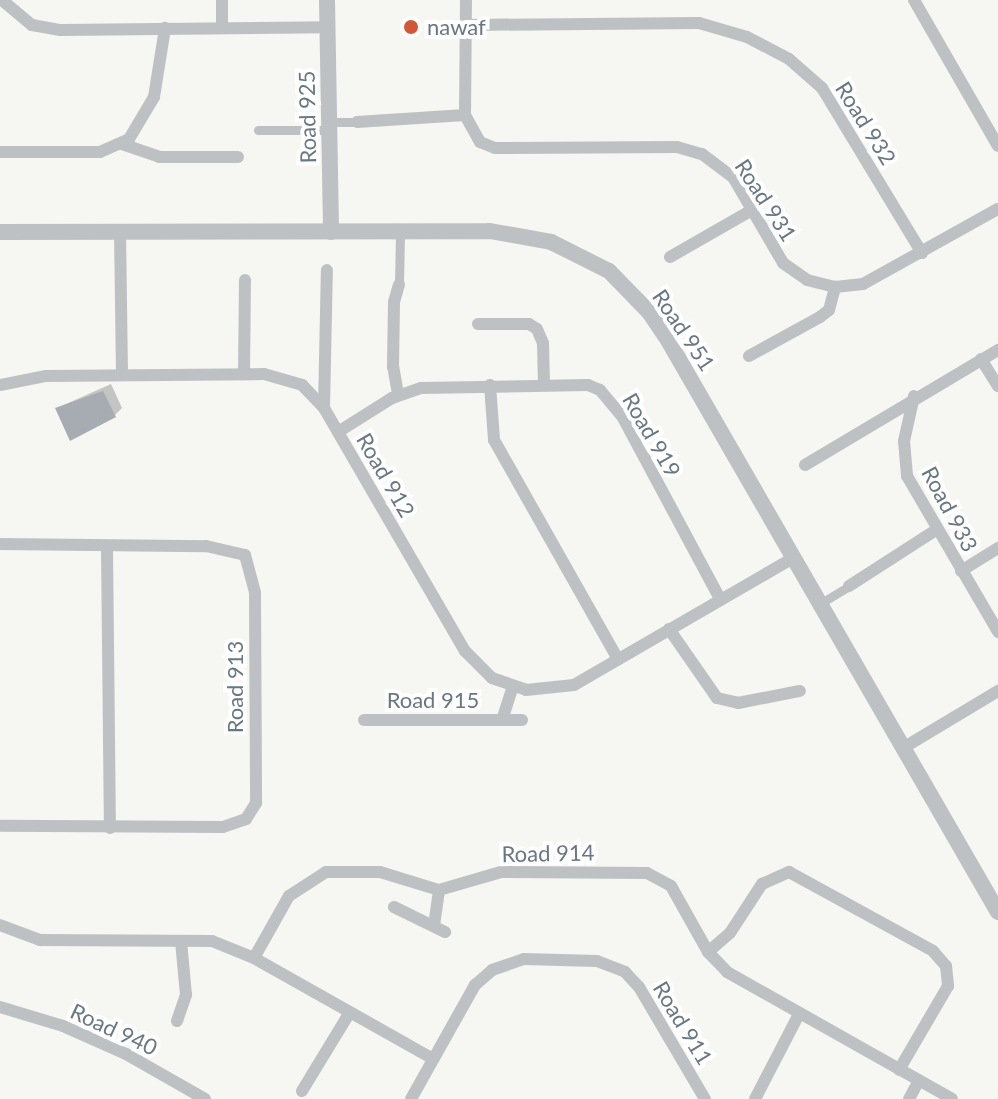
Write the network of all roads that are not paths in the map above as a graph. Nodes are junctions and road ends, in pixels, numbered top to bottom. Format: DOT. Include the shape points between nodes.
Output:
graph roads {
  1 [pos="2,0"];
  2 [pos="222,0"];
  3 [pos="327,0"];
  4 [pos="466,0"];
  5 [pos="914,0"];
  6 [pos="466,25"];
  7 [pos="327,27"];
  8 [pos="165,28"];
  9 [pos="222,28"];
  10 [pos="465,115"];
  11 [pos="357,122"];
  12 [pos="330,126"];
  13 [pos="258,130"];
  14 [pos="122,144"];
  15 [pos="998,146"];
  16 [pos="0,152"];
  17 [pos="238,157"];
  18 [pos="998,209"];
  19 [pos="752,210"];
  20 [pos="120,231"];
  21 [pos="0,232"];
  22 [pos="331,232"];
  23 [pos="400,232"];
  24 [pos="922,253"];
  25 [pos="670,257"];
  26 [pos="327,270"];
  27 [pos="245,280"];
  28 [pos="399,285"];
  29 [pos="835,287"];
  30 [pos="478,324"];
  31 [pos="998,350"];
  32 [pos="749,356"];
  33 [pos="981,359"];
  34 [pos="244,374"];
  35 [pos="122,375"];
  36 [pos="0,385"];
  37 [pos="490,385"];
  38 [pos="544,385"];
  39 [pos="998,386"];
  40 [pos="398,394"];
  41 [pos="914,396"];
  42 [pos="324,408"];
  43 [pos="338,432"];
  44 [pos="805,465"];
  45 [pos="936,530"];
  46 [pos="0,544"];
  47 [pos="107,548"];
  48 [pos="998,548"];
  49 [pos="795,557"];
  50 [pos="961,571"];
  51 [pos="849,586"];
  52 [pos="720,599"];
  53 [pos="821,603"];
  54 [pos="669,629"];
  55 [pos="998,632"];
  56 [pos="618,659"];
  57 [pos="513,687"];
  58 [pos="800,691"];
  59 [pos="998,691"];
  60 [pos="364,720"];
  61 [pos="502,720"];
  62 [pos="522,720"];
  63 [pos="903,748"];
  64 [pos="0,826"];
  65 [pos="110,828"];
  66 [pos="439,890"];
  67 [pos="394,907"];
  68 [pos="997,909"];
  69 [pos="0,925"];
  70 [pos="181,941"];
  71 [pos="708,952"];
  72 [pos="254,958"];
  73 [pos="0,1007"];
  74 [pos="350,1012"];
  75 [pos="799,1014"];
  76 [pos="177,1021"];
  77 [pos="433,1059"];
  78 [pos="899,1070"];
  79 [pos="919,1080"];
  80 [pos="302,1091"];
  81 [pos="181,1093"];
  82 [pos="205,1099"];
  83 [pos="411,1099"];
  84 [pos="705,1099"];
  85 [pos="755,1099"];
  86 [pos="909,1099"];
  87 [pos="952,1099"];
  1 -- 8 [label="street" via="21,19 45,28"];
  2 -- 9 [label="street"];
  3 -- 7 [label="street, Road 925"];
  4 -- 6 [label="street"];
  5 -- 15 [label="street"];
  6 -- 10 [label="street"];
  6 -- 24 [label="street, Road 932" via="690,22 747,37 789,59 822,88"];
  7 -- 9 [label="street"];
  7 -- 12 [label="street, Road 925"];
  8 -- 9 [label="street"];
  8 -- 14 [label="street" via="154,97 140,126"];
  10 -- 11 [label="street"];
  10 -- 19 [label="street, Road 931" via="474,137 495,148 690,149 724,168"];
  11 -- 12 [label="street"];
  12 -- 13 [label="street"];
  12 -- 22 [label="street, Road 925"];
  14 -- 16 [label="street" via="88,153"];
  14 -- 17 [label="street" via="159,157"];
  18 -- 24 [label="street"];
  19 -- 25 [label="street"];
  19 -- 29 [label="street, Road 931" via="783,263 807,280"];
  20 -- 21 [label="street, Road 951"];
  20 -- 22 [label="street, Road 951"];
  20 -- 35 [label="street"];
  22 -- 23 [label="street, Road 951"];
  23 -- 28 [label="street"];
  23 -- 49 [label="street, Road 951" via="533,236 609,271 649,312 669,342"];
  24 -- 29 [label="street" via="863,284"];
  26 -- 42 [label="street"];
  27 -- 34 [label="street"];
  28 -- 40 [label="street" via="393,367"];
  29 -- 32 [label="street" via="829,310"];
  30 -- 38 [label="street" via="529,324 537,329 543,343"];
  31 -- 33 [label="street"];
  33 -- 39 [label="street"];
  33 -- 41 [label="street"];
  34 -- 35 [label="street, Road 912"];
  34 -- 42 [label="street, Road 912" via="302,385"];
  35 -- 36 [label="street, Road 912" via="26,377"];
  37 -- 38 [label="street, Road 919"];
  37 -- 40 [label="street, Road 919"];
  37 -- 56 [label="street" via="494,440"];
  38 -- 52 [label="street, Road 919" via="588,385 610,398"];
  40 -- 43 [label="street, Road 919"];
  41 -- 44 [label="street"];
  41 -- 45 [label="street, Road 933" via="904,441 905,465"];
  42 -- 43 [label="street, Road 912"];
  43 -- 57 [label="street, Road 912" via="465,651 477,667"];
  45 -- 50 [label="street, Road 933"];
  45 -- 51 [label="street"];
  46 -- 47 [label="street, Road 913"];
  47 -- 65 [label="street"];
  47 -- 65 [label="street, Road 913" via="232,549 245,555 255,593 253,812 223,827"];
  48 -- 50 [label="street"];
  49 -- 52 [label="street, Road 912"];
  49 -- 53 [label="street, Road 951"];
  50 -- 55 [label="street, Road 933"];
  51 -- 53 [label="street"];
  52 -- 54 [label="street, Road 912"];
  53 -- 63 [label="street, Road 951"];
  54 -- 56 [label="street, Road 912"];
  54 -- 58 [label="street" via="717,698 738,703"];
  56 -- 57 [label="street, Road 912" via="574,685 541,691"];
  57 -- 61 [label="street, Road 915"];
  59 -- 63 [label="street"];
  60 -- 61 [label="street, Road 915"];
  61 -- 62 [label="street, Road 915"];
  63 -- 68 [label="street, Road 951"];
  64 -- 65 [label="street, Road 913"];
  66 -- 67 [label="street" via="440,929"];
  66 -- 71 [label="street, Road 914" via="501,872 647,873 671,886"];
  66 -- 72 [label="street" via="371,870 317,874 289,896"];
  69 -- 70 [label="street" via="40,940"];
  70 -- 72 [label="street" via="212,941"];
  70 -- 76 [label="street" via="186,995"];
  71 -- 75 [label="street, Road 914" via="727,972"];
  71 -- 78 [label="street" via="730,933 768,878 789,872 933,951 946,966 948,986"];
  72 -- 74 [label="street"];
  73 -- 81 [label="street, Road 940" via="76,1031"];
  74 -- 77 [label="street"];
  74 -- 80 [label="street"];
  75 -- 78 [label="street, Road 914"];
  75 -- 85 [label="street"];
  77 -- 83 [label="street, Road 911"];
  77 -- 84 [label="street, Road 911" via="475,985 492,970 524,959 597,961 625,972 639,987"];
  78 -- 79 [label="street, Road 914"];
  79 -- 86 [label="street"];
  79 -- 87 [label="street, Road 914"];
  81 -- 82 [label="street, Road 940"];
}
